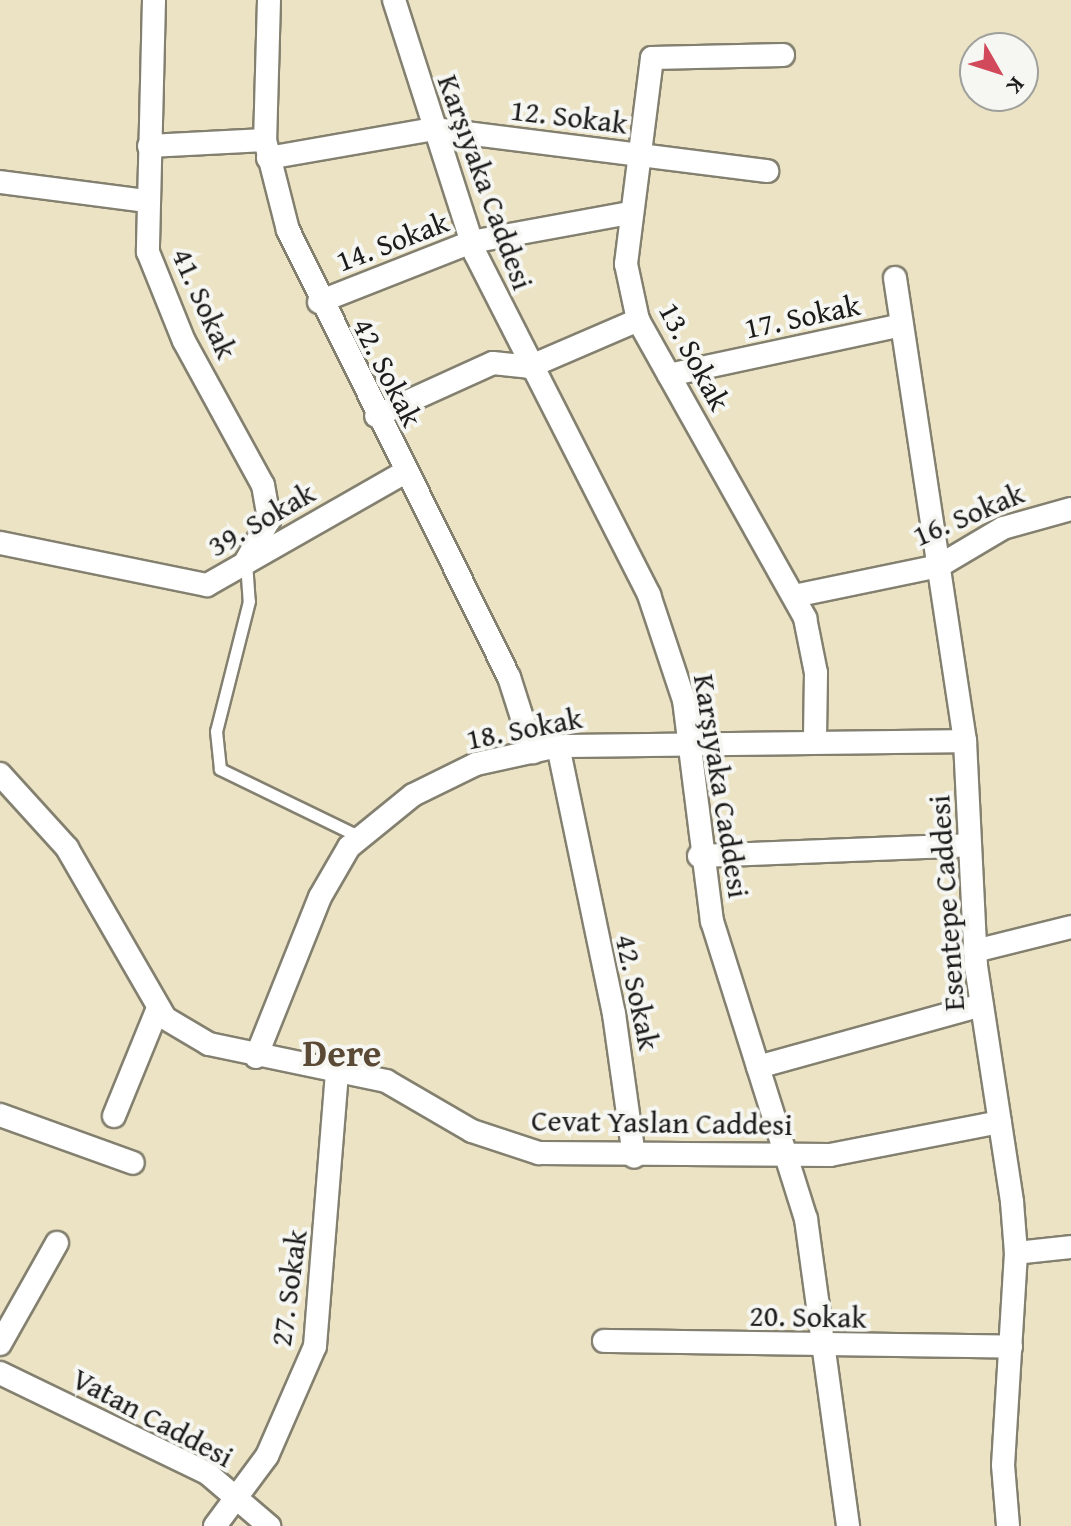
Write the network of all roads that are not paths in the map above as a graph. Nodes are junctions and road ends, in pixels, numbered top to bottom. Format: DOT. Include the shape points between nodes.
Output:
graph roads {
  1 [pos="154,0"];
  2 [pos="269,0"];
  3 [pos="394,0"];
  4 [pos="783,55"];
  5 [pos="434,129"];
  6 [pos="149,146"];
  7 [pos="266,149"];
  8 [pos="636,155"];
  9 [pos="767,171"];
  10 [pos="0,182"];
  11 [pos="146,201"];
  12 [pos="629,213"];
  13 [pos="471,242"];
  14 [pos="895,278"];
  15 [pos="319,302"];
  16 [pos="638,320"];
  17 [pos="902,325"];
  18 [pos="529,367"];
  19 [pos="669,375"];
  20 [pos="376,416"];
  21 [pos="405,472"];
  22 [pos="1071,509"];
  23 [pos="0,543"];
  24 [pos="246,561"];
  25 [pos="939,566"];
  26 [pos="794,596"];
  27 [pos="688,740"];
  28 [pos="815,740"];
  29 [pos="965,741"];
  30 [pos="558,746"];
  31 [pos="533,752"];
  32 [pos="0,774"];
  33 [pos="360,837"];
  34 [pos="970,845"];
  35 [pos="699,856"];
  36 [pos="1071,927"];
  37 [pos="975,951"];
  38 [pos="982,1005"];
  39 [pos="158,1008"];
  40 [pos="256,1057"];
  41 [pos="758,1067"];
  42 [pos="337,1071"];
  43 [pos="0,1115"];
  44 [pos="114,1116"];
  45 [pos="1000,1122"];
  46 [pos="786,1156"];
  47 [pos="634,1157"];
  48 [pos="133,1163"];
  49 [pos="57,1243"];
  50 [pos="1071,1247"];
  51 [pos="1016,1253"];
  52 [pos="604,1341"];
  53 [pos="0,1344"];
  54 [pos="825,1347"];
  55 [pos="1011,1347"];
  56 [pos="0,1373"];
  57 [pos="238,1497"];
  58 [pos="215,1526"];
  59 [pos="269,1526"];
  60 [pos="848,1526"];
  61 [pos="1008,1526"];
  1 -- 6 [label="street, 41. Sokak"];
  2 -- 7 [label="street, 42. Sokak"];
  3 -- 5 [label="street, Karşıyaka Caddesi"];
  4 -- 8 [label="street, 13. Sokak" via="652,58"];
  5 -- 7 [label="street, 12. Sokak"];
  5 -- 8 [label="street, 12. Sokak"];
  5 -- 13 [label="street, Karşıyaka Caddesi"];
  6 -- 7 [label="street, 12. Sokak"];
  6 -- 11 [label="street, 41. Sokak"];
  7 -- 15 [label="street, 42. Sokak"];
  8 -- 9 [label="street, 12. Sokak"];
  8 -- 12 [label="street, 13. Sokak"];
  10 -- 11 [label="street"];
  11 -- 24 [label="street, 41. Sokak" via="148,252 161,291 267,500 269,520"];
  12 -- 13 [label="street, 14. Sokak"];
  12 -- 16 [label="street, 13. Sokak" via="626,264"];
  13 -- 15 [label="street, 14. Sokak"];
  13 -- 18 [label="street, Karşıyaka Caddesi"];
  14 -- 17 [label="street, Esentepe Caddesi"];
  15 -- 20 [label="street, 42. Sokak"];
  16 -- 18 [label="street"];
  16 -- 19 [label="street, 13. Sokak"];
  17 -- 19 [label="street, 17. Sokak"];
  17 -- 25 [label="street, Esentepe Caddesi"];
  18 -- 20 [label="street" via="493,363"];
  18 -- 27 [label="street, Karşıyaka Caddesi" via="649,595 684,700"];
  19 -- 26 [label="street, 13. Sokak"];
  20 -- 21 [label="street, 42. Sokak"];
  21 -- 24 [label="street, 39. Sokak"];
  21 -- 31 [label="street, 42. Sokak" via="509,677"];
  22 -- 25 [label="street, 16. Sokak" via="1003,528"];
  23 -- 24 [label="street, 39. Sokak" via="183,585 207,585"];
  24 -- 33 [label="lane" via="249,601 216,731 220,769"];
  25 -- 26 [label="street, 16. Sokak"];
  25 -- 29 [label="street, Esentepe Caddesi"];
  26 -- 28 [label="street, 13. Sokak" via="816,673"];
  27 -- 28 [label="street, 18. Sokak"];
  27 -- 30 [label="street, 18. Sokak"];
  27 -- 35 [label="street, Karşıyaka Caddesi"];
  28 -- 29 [label="street, 18. Sokak"];
  29 -- 34 [label="street, Esentepe Caddesi"];
  30 -- 31 [label="street, 18. Sokak"];
  30 -- 47 [label="street, 42. Sokak" via="619,1039"];
  31 -- 33 [label="street, 18. Sokak" via="439,780"];
  32 -- 39 [label="street, Cevat Yaslan Caddesi" via="67,848"];
  33 -- 40 [label="street, 18. Sokak" via="320,897"];
  34 -- 35 [label="street"];
  34 -- 37 [label="street, Esentepe Caddesi"];
  35 -- 41 [label="street, Karşıyaka Caddesi"];
  36 -- 37 [label="street"];
  37 -- 38 [label="street, Esentepe Caddesi"];
  38 -- 41 [label="street"];
  38 -- 45 [label="street, Esentepe Caddesi"];
  39 -- 40 [label="street, Cevat Yaslan Caddesi" via="209,1044"];
  39 -- 44 [label="street"];
  40 -- 42 [label="street, Cevat Yaslan Caddesi"];
  41 -- 46 [label="street, Karşıyaka Caddesi"];
  42 -- 47 [label="street, Cevat Yaslan Caddesi" via="386,1081 507,1146"];
  42 -- 57 [label="street, 27. Sokak" via="315,1346 267,1456"];
  43 -- 48 [label="street"];
  45 -- 46 [label="street, Cevat Yaslan Caddesi"];
  45 -- 51 [label="street, Esentepe Caddesi"];
  46 -- 47 [label="street, Cevat Yaslan Caddesi"];
  46 -- 54 [label="street, Karşıyaka Caddesi" via="806,1219"];
  49 -- 53 [label="street"];
  50 -- 51 [label="street"];
  51 -- 55 [label="street, Esentepe Caddesi"];
  52 -- 54 [label="street, 20. Sokak"];
  54 -- 55 [label="street, 20. Sokak"];
  54 -- 60 [label="street, Karşıyaka Caddesi"];
  55 -- 61 [label="street, Esentepe Caddesi" via="1003,1465"];
  56 -- 57 [label="street, Vatan Caddesi" via="154,1445"];
  57 -- 58 [label="street, 27. Sokak"];
  57 -- 59 [label="street, Vatan Caddesi"];
}
